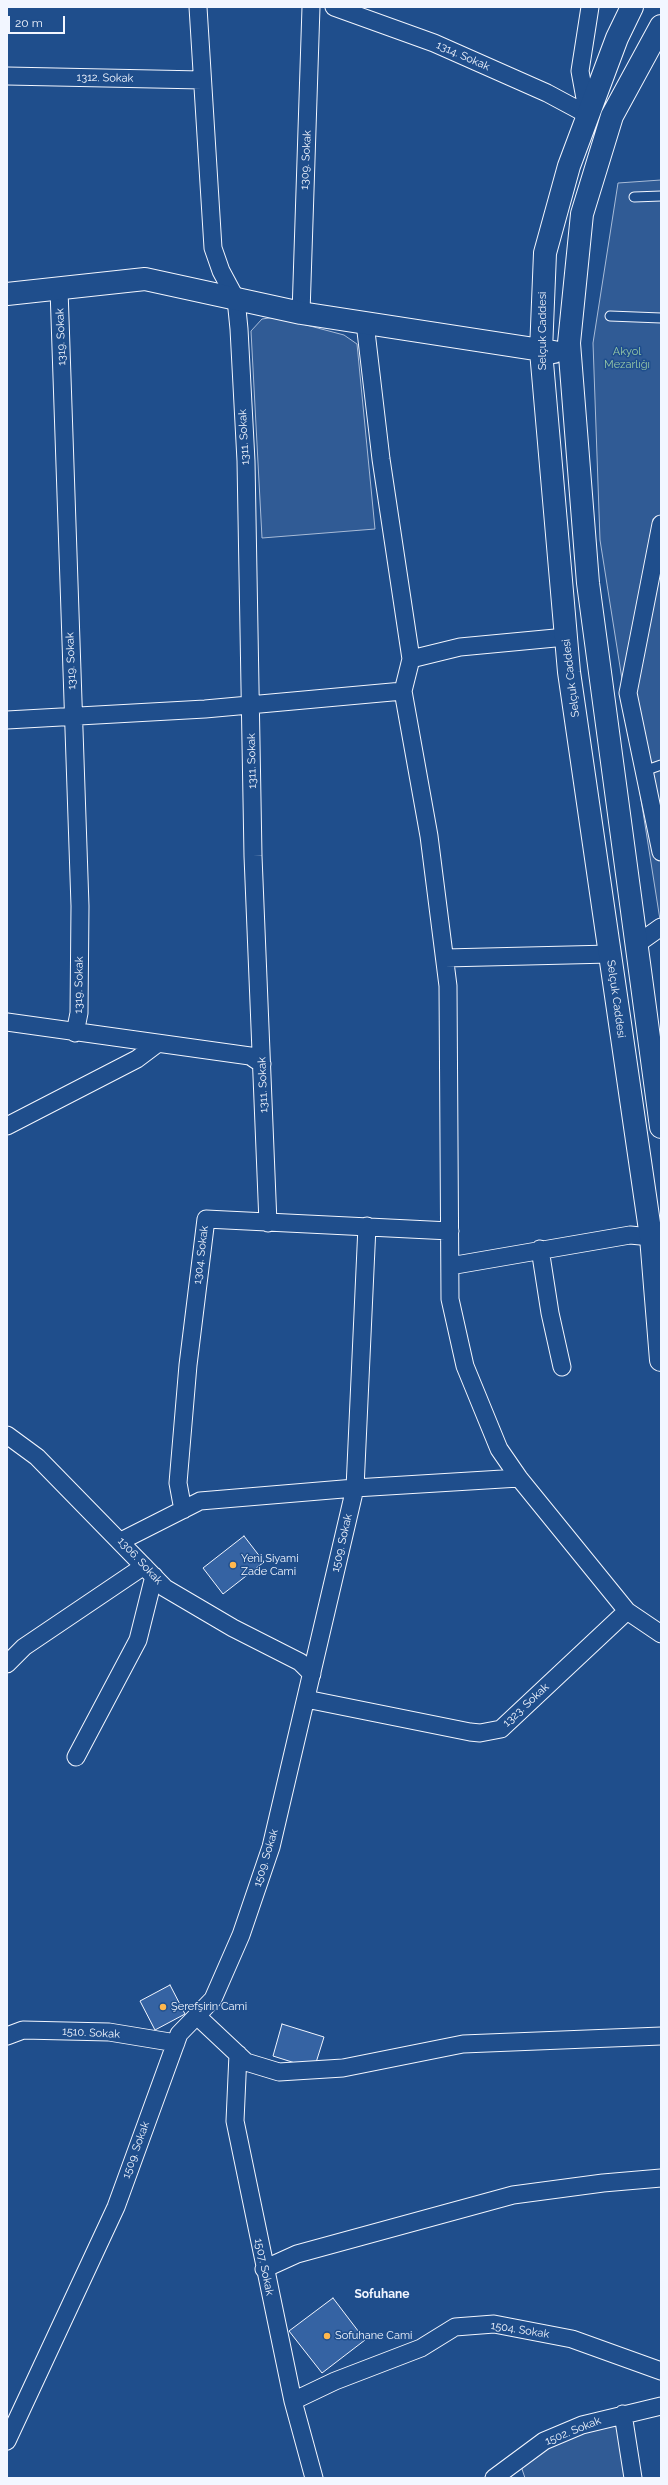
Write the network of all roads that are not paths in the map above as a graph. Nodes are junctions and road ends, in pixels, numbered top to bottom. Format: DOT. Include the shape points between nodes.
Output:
graph roads {
  1 [pos="198,7"];
  2 [pos="311,7"];
  3 [pos="334,7"];
  4 [pos="590,7"];
  5 [pos="632,7"];
  6 [pos="661,26"];
  7 [pos="7,76"];
  8 [pos="202,80"];
  9 [pos="588,115"];
  10 [pos="661,196"];
  11 [pos="634,198"];
  12 [pos="59,289"];
  13 [pos="7,294"];
  14 [pos="236,299"];
  15 [pos="301,313"];
  16 [pos="610,316"];
  17 [pos="661,318"];
  18 [pos="366,323"];
  19 [pos="541,351"];
  20 [pos="570,353"];
  21 [pos="661,524"];
  22 [pos="566,637"];
  23 [pos="411,659"];
  24 [pos="403,691"];
  25 [pos="251,705"];
  26 [pos="73,715"];
  27 [pos="7,720"];
  28 [pos="661,765"];
  29 [pos="644,771"];
  30 [pos="661,851"];
  31 [pos="661,927"];
  32 [pos="636,944"];
  33 [pos="610,954"];
  34 [pos="445,958"];
  35 [pos="7,1022"];
  36 [pos="75,1033"];
  37 [pos="157,1044"];
  38 [pos="262,1064"];
  39 [pos="7,1126"];
  40 [pos="661,1127"];
  41 [pos="268,1223"];
  42 [pos="367,1226"];
  43 [pos="450,1231"];
  44 [pos="656,1236"];
  45 [pos="540,1249"];
  46 [pos="450,1266"];
  47 [pos="661,1360"];
  48 [pos="562,1366"];
  49 [pos="7,1435"];
  50 [pos="519,1478"];
  51 [pos="355,1488"];
  52 [pos="183,1510"];
  53 [pos="121,1541"];
  54 [pos="149,1571"];
  55 [pos="627,1611"];
  56 [pos="661,1634"];
  57 [pos="7,1664"];
  58 [pos="312,1674"];
  59 [pos="306,1699"];
  60 [pos="76,1758"];
  61 [pos="197,2016"];
  62 [pos="7,2036"];
  63 [pos="661,2036"];
  64 [pos="176,2043"];
  65 [pos="238,2054"];
  66 [pos="661,2178"];
  67 [pos="264,2269"];
  68 [pos="661,2371"];
  69 [pos="293,2401"];
  70 [pos="661,2406"];
  71 [pos="623,2414"];
  72 [pos="7,2441"];
  73 [pos="314,2478"];
  74 [pos="494,2478"];
  75 [pos="633,2478"];
  1 -- 8 [label="street"];
  2 -- 15 [label="street, 1309. Sokak"];
  3 -- 9 [label="street, 1314. Sokak" via="434,43 546,93"];
  4 -- 9 [label="street" via="580,71"];
  5 -- 9 [label="main road, Selçuk Caddesi" via="617,38"];
  6 -- 20 [label="main road" via="612,116 582,214"];
  7 -- 8 [label="street, 1312. Sokak"];
  8 -- 14 [label="street" via="213,248 221,271"];
  9 -- 19 [label="main road, Selçuk Caddesi" via="570,166 545,253"];
  10 -- 11 [label="lane"];
  12 -- 13 [label="main road"];
  12 -- 14 [label="main road" via="145,280"];
  12 -- 26 [label="street, 1319. Sokak"];
  14 -- 15 [label="main road"];
  14 -- 25 [label="street, 1311. Sokak" via="246,461"];
  15 -- 18 [label="main road"];
  16 -- 17 [label="lane"];
  18 -- 19 [label="main road"];
  18 -- 23 [label="street" via="381,458"];
  19 -- 20 [label="main road"];
  19 -- 22 [label="main road, Selçuk Caddesi"];
  20 -- 32 [label="main road" via="588,583"];
  21 -- 29 [label="street" via="628,693"];
  22 -- 23 [label="street" via="460,647"];
  22 -- 33 [label="main road, Selçuk Caddesi"];
  23 -- 24 [label="street"];
  24 -- 25 [label="street"];
  24 -- 34 [label="street" via="429,836"];
  25 -- 26 [label="street"];
  25 -- 38 [label="street, 1311. Sokak" via="253,856"];
  26 -- 27 [label="street"];
  26 -- 36 [label="street, 1319. Sokak" via="80,906 79,1013"];
  28 -- 29 [label="lane"];
  29 -- 30 [label="street"];
  31 -- 32 [label="street"];
  32 -- 40 [label="main road"];
  33 -- 34 [label="street"];
  33 -- 44 [label="main road, Selçuk Caddesi"];
  34 -- 43 [label="street" via="448,986"];
  35 -- 36 [label="street"];
  36 -- 37 [label="street"];
  37 -- 38 [label="street" via="250,1056"];
  37 -- 39 [label="street" via="137,1059"];
  38 -- 41 [label="street, 1311. Sokak"];
  41 -- 42 [label="street, 1304. Sokak"];
  41 -- 52 [label="street, 1304. Sokak" via="206,1219 188,1365 178,1483"];
  42 -- 43 [label="street, 1304. Sokak"];
  42 -- 51 [label="street, 1509. Sokak"];
  43 -- 46 [label="street"];
  44 -- 45 [label="street" via="630,1235"];
  44 -- 47 [label="main road, Selçuk Caddesi"];
  45 -- 46 [label="street"];
  45 -- 48 [label="street"];
  46 -- 50 [label="street" via="450,1299 464,1366 499,1449"];
  49 -- 53 [label="street, 1306. Sokak" via="37,1456"];
  50 -- 51 [label="street"];
  50 -- 55 [label="street"];
  51 -- 52 [label="street" via="200,1501"];
  51 -- 58 [label="street, 1509. Sokak"];
  52 -- 53 [label="street"];
  53 -- 54 [label="street, 1306. Sokak"];
  54 -- 57 [label="street" via="24,1647"];
  54 -- 58 [label="street, 1306. Sokak" via="165,1588 233,1628 300,1662"];
  54 -- 60 [label="street" via="138,1640"];
  55 -- 56 [label="street"];
  55 -- 59 [label="street, 1323. Sokak" via="501,1729 470,1732"];
  58 -- 59 [label="street, 1509. Sokak"];
  59 -- 61 [label="street, 1509. Sokak" via="271,1847 241,1935 213,1999"];
  61 -- 64 [label="street, 1509. Sokak" via="179,2034"];
  61 -- 65 [label="street"];
  62 -- 64 [label="street, 1510. Sokak" via="23,2030 109,2032"];
  63 -- 65 [label="street" via="463,2044 343,2068 279,2072 246,2062"];
  64 -- 72 [label="street, 1509. Sokak" via="116,2207"];
  65 -- 67 [label="street, 1507. Sokak" via="235,2121"];
  66 -- 67 [label="street" via="514,2195 297,2254"];
  67 -- 69 [label="street, 1507. Sokak"];
  68 -- 69 [label="street, 1504. Sokak" via="572,2339 494,2324 455,2327 421,2348 335,2381"];
  69 -- 73 [label="street, 1507. Sokak"];
  70 -- 71 [label="street, 1502. Sokak"];
  71 -- 74 [label="street, 1502. Sokak" via="582,2425 544,2441"];
  71 -- 75 [label="street"];
}
